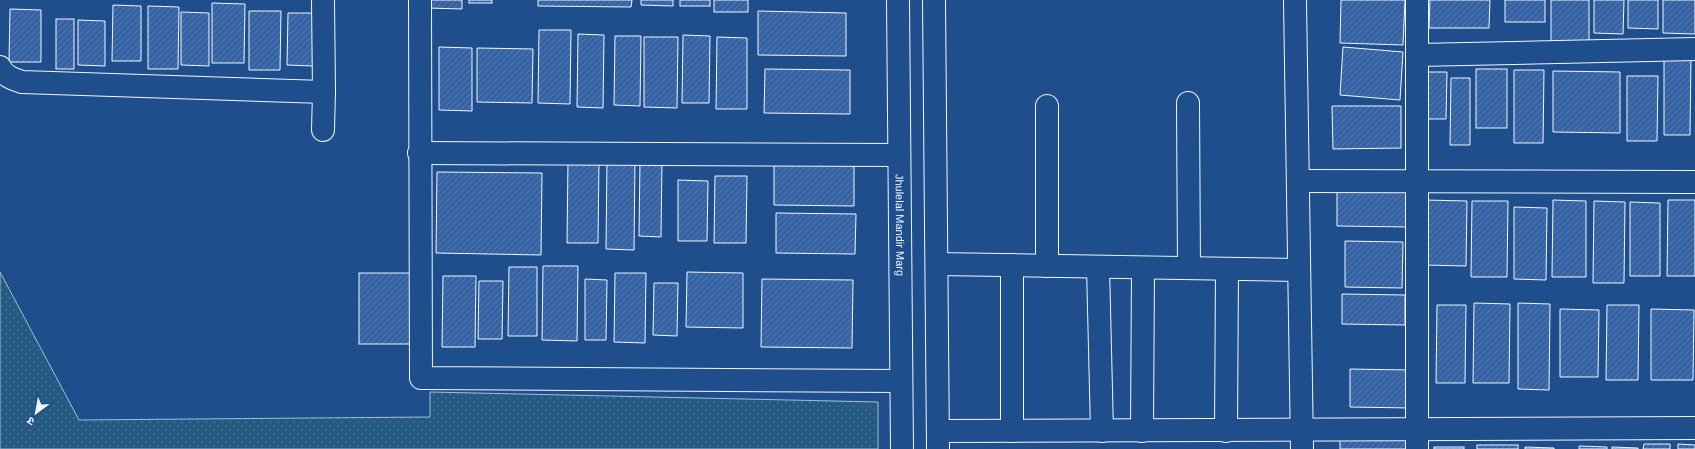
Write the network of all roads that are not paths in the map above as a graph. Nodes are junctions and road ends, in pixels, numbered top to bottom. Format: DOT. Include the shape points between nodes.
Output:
graph roads {
  1 [pos="323,0"];
  2 [pos="420,0"];
  3 [pos="898,0"];
  4 [pos="934,0"];
  5 [pos="1295,0"];
  6 [pos="1417,0"];
  7 [pos="1695,50"];
  8 [pos="1417,54"];
  9 [pos="0,67"];
  10 [pos="324,92"];
  11 [pos="1188,103"];
  12 [pos="1047,106"];
  13 [pos="323,130"];
  14 [pos="419,153"];
  15 [pos="900,155"];
  16 [pos="1298,181"];
  17 [pos="1417,181"];
  18 [pos="1695,182"];
  19 [pos="937,264"];
  20 [pos="1012,265"];
  21 [pos="1046,266"];
  22 [pos="1098,266"];
  23 [pos="1143,268"];
  24 [pos="1189,268"];
  25 [pos="1227,269"];
  26 [pos="1299,270"];
  27 [pos="901,381"];
  28 [pos="1695,428"];
  29 [pos="1102,431"];
  30 [pos="1142,431"];
  31 [pos="1226,431"];
  32 [pos="1012,432"];
  33 [pos="1417,439"];
  34 [pos="938,440"];
  35 [pos="1050,440"];
  36 [pos="1182,440"];
  37 [pos="1302,440"];
  38 [pos="902,449"];
  1 -- 10 [label="street"];
  2 -- 14 [label="street"];
  3 -- 15 [label="street, Jhulelal Mandir Marg"];
  4 -- 19 [label="street"];
  5 -- 16 [label="street"];
  6 -- 8 [label="street"];
  7 -- 8 [label="street"];
  8 -- 17 [label="street"];
  9 -- 10 [label="street" via="2,72 22,82"];
  10 -- 13 [label="street"];
  11 -- 24 [label="street"];
  12 -- 21 [label="street"];
  14 -- 15 [label="street"];
  14 -- 27 [label="street" via="421,378"];
  15 -- 27 [label="street, Jhulelal Mandir Marg"];
  16 -- 17 [label="street"];
  16 -- 26 [label="street"];
  17 -- 18 [label="street"];
  17 -- 33 [label="street"];
  19 -- 20 [label="street"];
  19 -- 34 [label="street"];
  20 -- 21 [label="street"];
  20 -- 32 [label="street"];
  21 -- 22 [label="street"];
  22 -- 23 [label="street"];
  22 -- 29 [label="street"];
  23 -- 24 [label="street"];
  23 -- 30 [label="street"];
  24 -- 25 [label="street"];
  25 -- 26 [label="street"];
  25 -- 31 [label="street"];
  26 -- 37 [label="street"];
  27 -- 38 [label="street, Jhulelal Mandir Marg"];
  28 -- 33 [label="street"];
  29 -- 30 [label="street"];
  29 -- 35 [label="street"];
  30 -- 36 [label="street"];
  31 -- 36 [label="street"];
  31 -- 37 [label="street"];
  32 -- 34 [label="street"];
  32 -- 35 [label="street"];
  33 -- 37 [label="street"];
}
